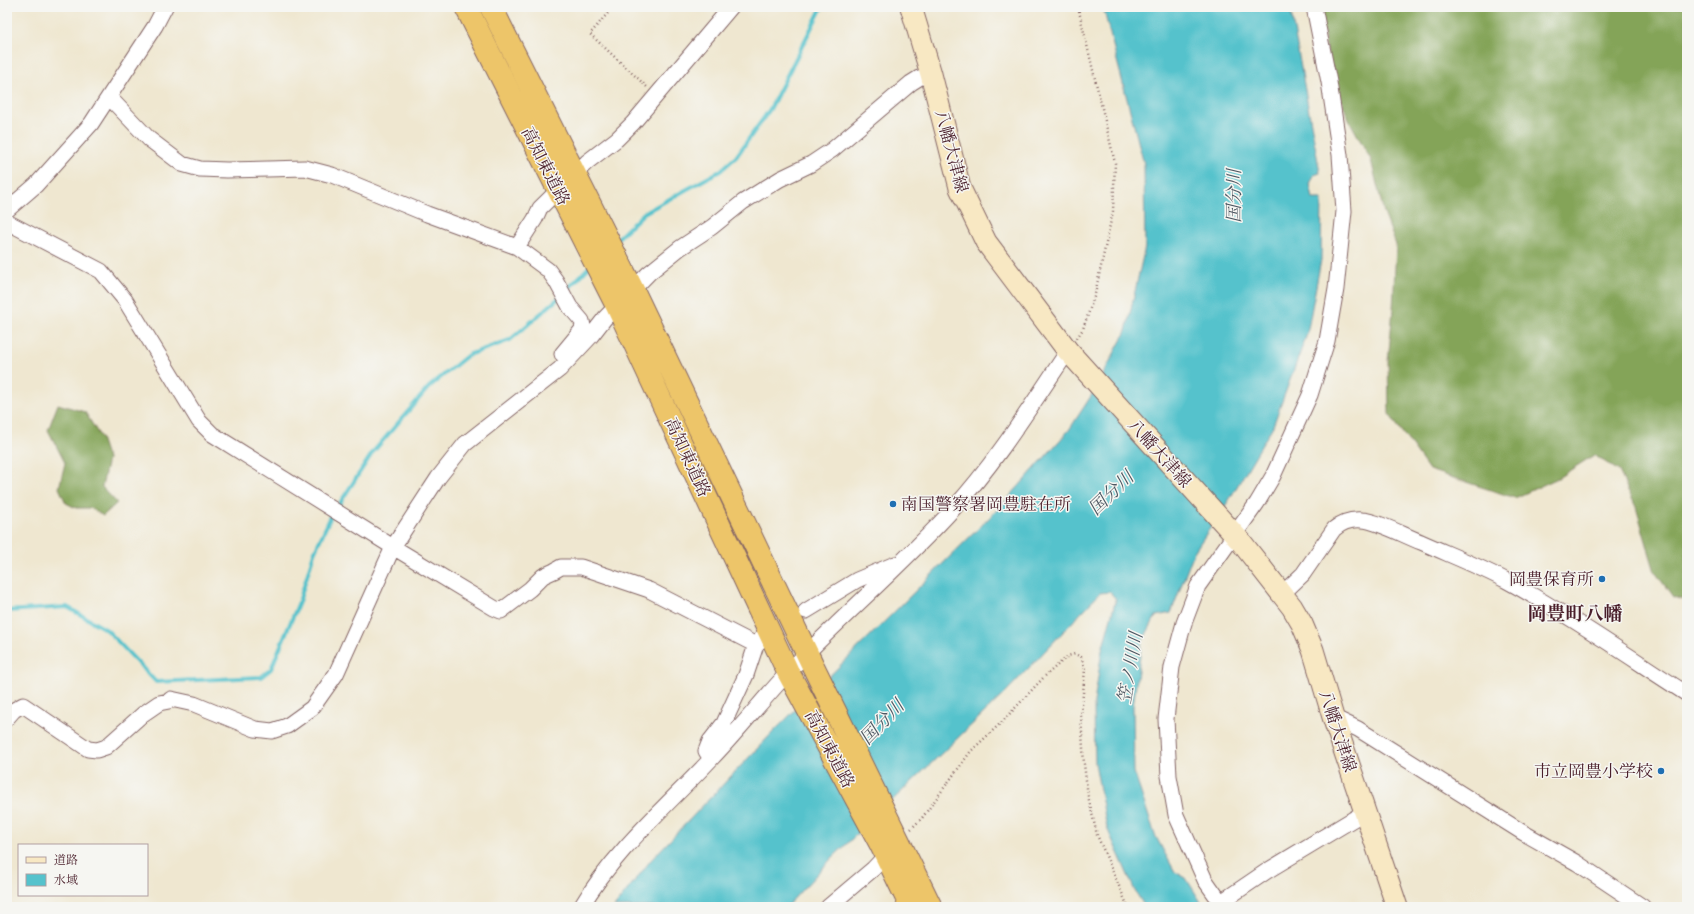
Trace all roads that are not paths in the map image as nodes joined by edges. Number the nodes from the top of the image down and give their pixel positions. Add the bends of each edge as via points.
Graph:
1 (165, 7) edge
2 (466, 7) edge
3 (491, 7) edge
4 (731, 7) edge
5 (911, 7) edge
6 (1314, 8) edge
7 (931, 74) junction
8 (109, 97) junction
9 (574, 174) junction
10 (558, 190) junction
11 (7, 210) edge
12 (7, 222) edge
13 (594, 237) junction
14 (517, 247) junction
15 (612, 274) junction
16 (633, 290) junction
17 (617, 306) junction
18 (1070, 354) junction
19 (560, 369) junction
20 (1233, 534) junction
21 (393, 547) junction
22 (904, 561) junction
23 (1282, 594) junction
24 (806, 611) dead end
25 (810, 660) junction
26 (792, 678) junction
27 (1687, 694) edge
28 (1333, 717) junction
29 (7, 718) edge
30 (711, 759) junction
31 (1365, 812) junction
32 (890, 843) junction
33 (1624, 902) edge
34 (1218, 906) edge
35 (581, 907) edge
36 (828, 907) edge
37 (912, 907) edge
38 (931, 907) edge
39 (1397, 907) edge
40 (1643, 907) edge

1 - 8 street
2 - 10 highway, 高知東道路
3 - 9 highway, 高知東道路
4 - 9 street via 633,123
5 - 7 main road, 八幡大津線
6 - 20 street via 1340,155 1344,211 1336,289 1327,341 1310,395 1273,476 1258,503
7 - 16 street via 911,83 820,158 743,202 680,248 649,273
7 - 18 main road, 八幡大津線 via 960,188 986,242
8 - 11 street via 91,124 36,185
8 - 14 street via 149,139 182,164 200,169 227,170 306,168 332,175
9 - 10 street
9 - 13 highway, 高知東道路
10 - 13 highway, 高知東道路
10 - 14 street via 540,208
12 - 21 street via 101,271 125,300 198,421 212,434
13 - 15 highway, 高知東道路
14 - 19 street via 548,270 570,307 582,321 583,327 562,355
15 - 16 highway, 高知東道路
15 - 17 highway, 高知東道路
16 - 17 street
16 - 25 highway, 高知東道路
17 - 19 street
17 - 26 highway, 高知東道路
18 - 20 main road, 八幡大津線
18 - 22 street via 955,507
19 - 21 street via 465,444 438,478
20 - 23 main road, 八幡大津線
20 - 34 street via 1198,586 1184,623 1172,667 1166,719 1169,776 1176,814
21 - 29 street via 336,674 312,708 287,726 272,731 255,729 194,704 171,699 159,703 143,714 106,747 97,750 88,749 23,705
21 - 30 street via 501,611 543,576 561,566 581,567 650,590 759,641 724,723 710,741 706,751
22 - 24 street via 857,580
22 - 25 street
23 - 27 street via 1303,574 1340,523 1362,520 1473,564 1506,581 1583,626
23 - 28 main road, 八幡大津線 via 1302,624 1313,650
25 - 26 street
25 - 32 highway, 高知東道路
26 - 30 street
26 - 32 highway, 高知東道路
28 - 31 main road, 八幡大津線
28 - 33 street via 1358,729 1522,832 1577,862
30 - 35 street via 648,822 590,892
31 - 34 street via 1267,871
31 - 39 main road, 八幡大津線
32 - 36 street
32 - 37 highway, 高知東道路
32 - 38 highway, 高知東道路
33 - 40 street

